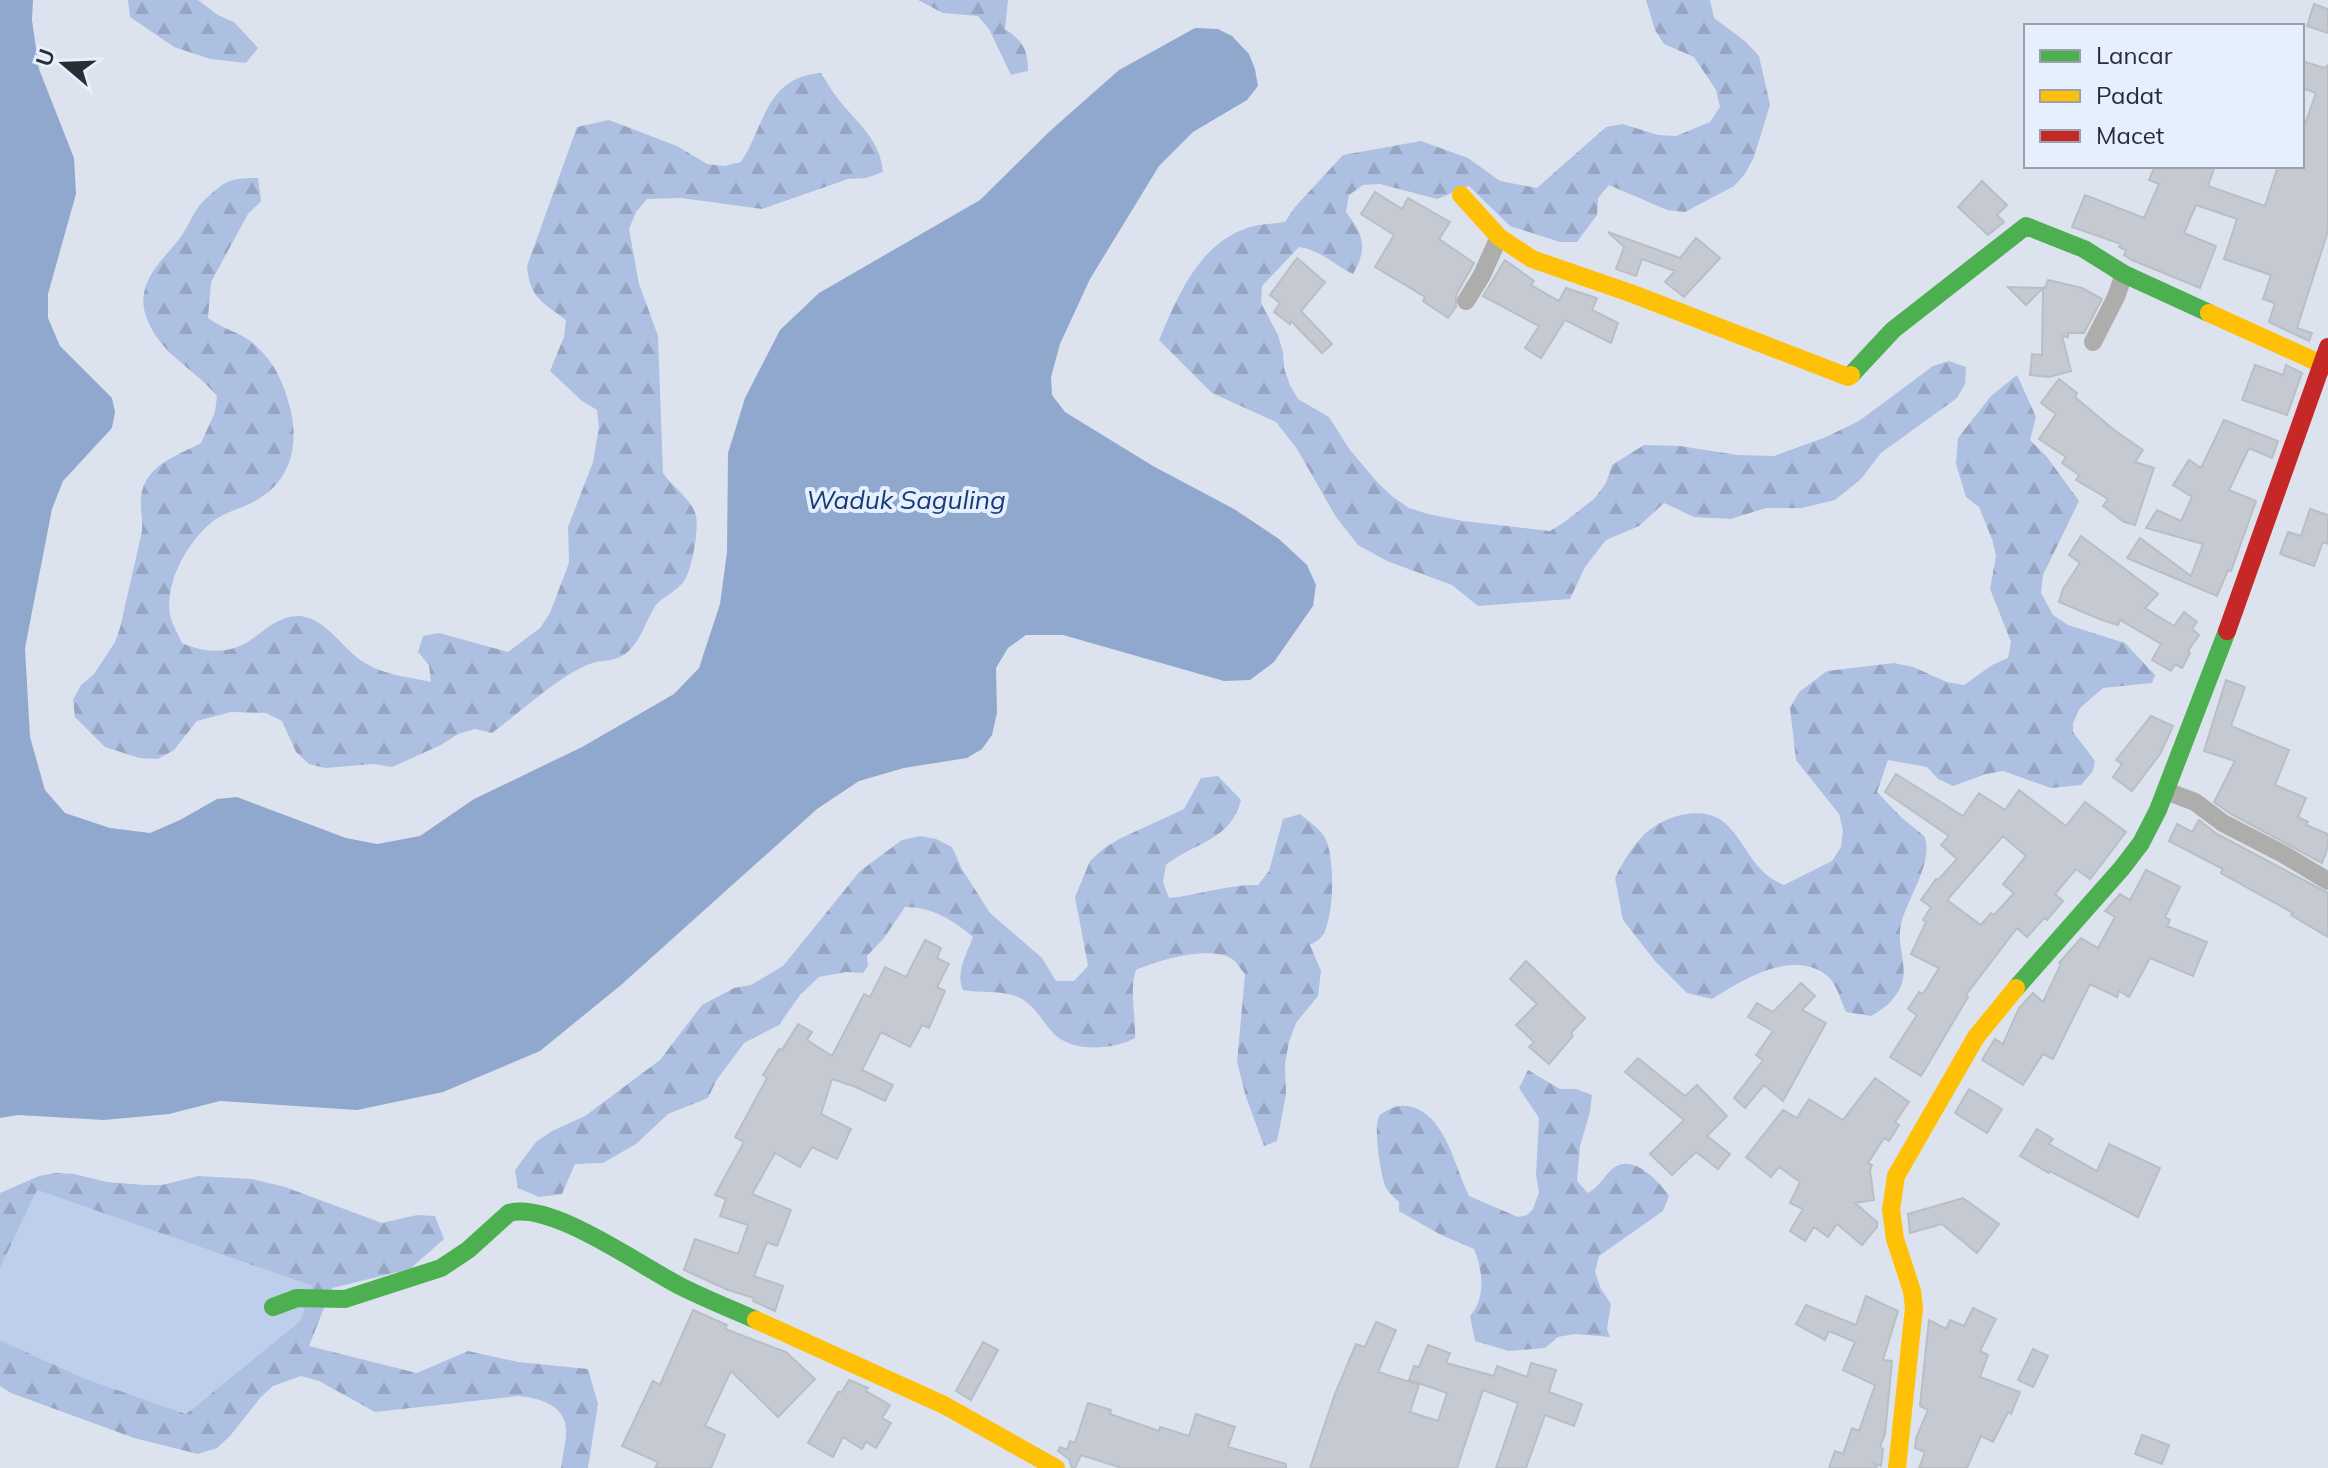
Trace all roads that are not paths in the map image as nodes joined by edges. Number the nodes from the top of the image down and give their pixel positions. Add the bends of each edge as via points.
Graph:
1 (1461, 195) dead end
2 (1499, 237) junction
3 (2124, 274) junction
4 (1466, 301) dead end
5 (2093, 342) dead end
6 (2326, 359) edge
7 (2166, 791) junction
8 (2328, 881) edge
9 (273, 1307) dead end
10 (1056, 1468) edge
11 (1897, 1468) edge

1 - 2 street
2 - 3 street via 1532,259 1848,377 1893,330 2026,226 2084,249
2 - 4 street
3 - 5 street
3 - 6 street
6 - 7 street
7 - 8 street via 2195,802
7 - 11 street via 2141,843 1988,1019 1896,1176 1891,1210 1914,1308
9 - 10 street via 297,1298 345,1299 441,1268 509,1213 538,1213 571,1225 682,1287 944,1405

